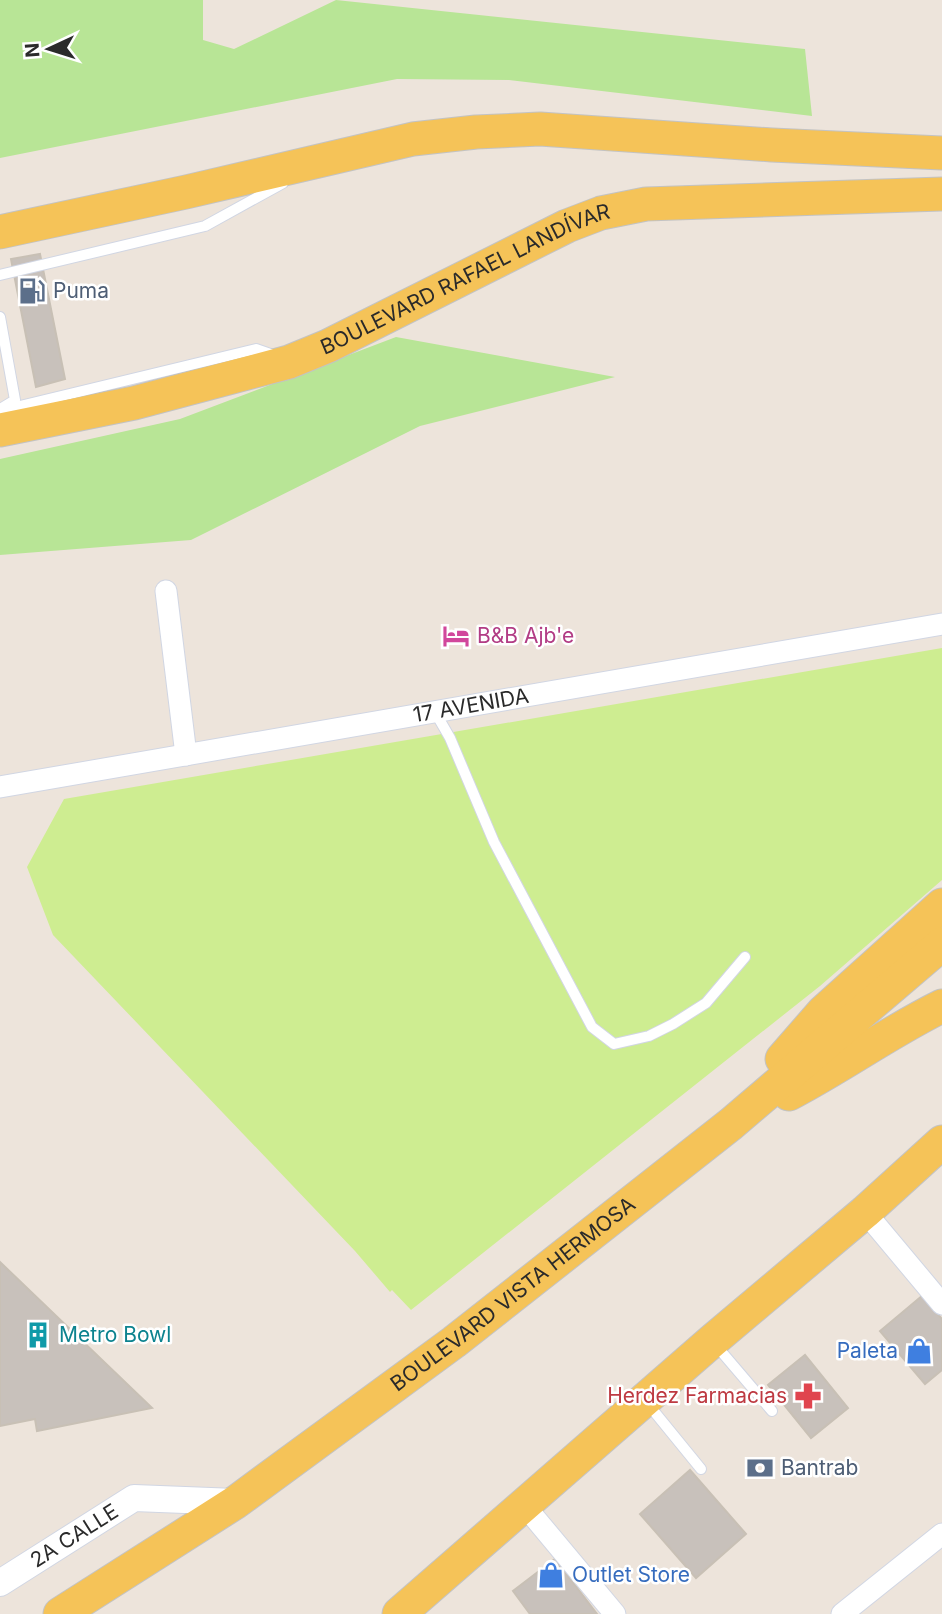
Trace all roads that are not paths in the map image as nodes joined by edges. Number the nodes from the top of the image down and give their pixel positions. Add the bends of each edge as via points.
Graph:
1 (938, 151) edge
2 (328, 158) junction
3 (942, 194) edge
4 (0, 232) edge
5 (0, 275) edge
6 (0, 317) edge
7 (289, 362) junction
8 (0, 410) edge
9 (0, 430) edge
10 (166, 591) dead end
11 (942, 624) edge
12 (435, 712) junction
13 (187, 755) junction
14 (0, 787) edge
15 (942, 905) edge
16 (942, 944) edge
17 (745, 957) dead end
18 (942, 1006) edge
19 (731, 1124) junction
20 (942, 1142) edge
21 (865, 1212) junction
22 (942, 1304) edge
23 (712, 1341) junction
24 (645, 1400) junction
25 (772, 1411) dead end
26 (701, 1469) dead end
27 (236, 1502) junction
28 (524, 1506) junction
29 (942, 1534) edge
30 (0, 1583) edge
31 (60, 1614) edge
32 (399, 1614) edge
33 (615, 1614) edge
34 (842, 1614) edge

1 - 2 main road via 540,129 413,139
2 - 4 main road
2 - 5 lane via 205,226
3 - 7 main road, BOULEVARD RAFAEL LANDÍVAR via 646,204 601,214 566,226
6 - 8 lane via 15,400
7 - 8 lane via 256,349
7 - 9 main road, BOULEVARD RAFAEL LANDÍVAR via 134,403
10 - 13 street
11 - 12 street, 17 AVENIDA
12 - 13 street, 17 AVENIDA
12 - 17 lane via 494,842 592,1027 614,1044 649,1036 706,1003
13 - 14 street, 17 AVENIDA
15 - 19 main road via 823,1012
16 - 19 main road, BOULEVARD VISTA HERMOSA
18 - 19 main road
19 - 27 main road, BOULEVARD VISTA HERMOSA via 454,1342
20 - 21 main road
21 - 22 street
21 - 23 main road
23 - 24 main road
23 - 25 lane
24 - 26 lane
24 - 28 main road
27 - 30 street, 2A CALLE via 134,1498
27 - 31 main road, BOULEVARD VISTA HERMOSA
28 - 32 main road
28 - 33 street
29 - 34 street

